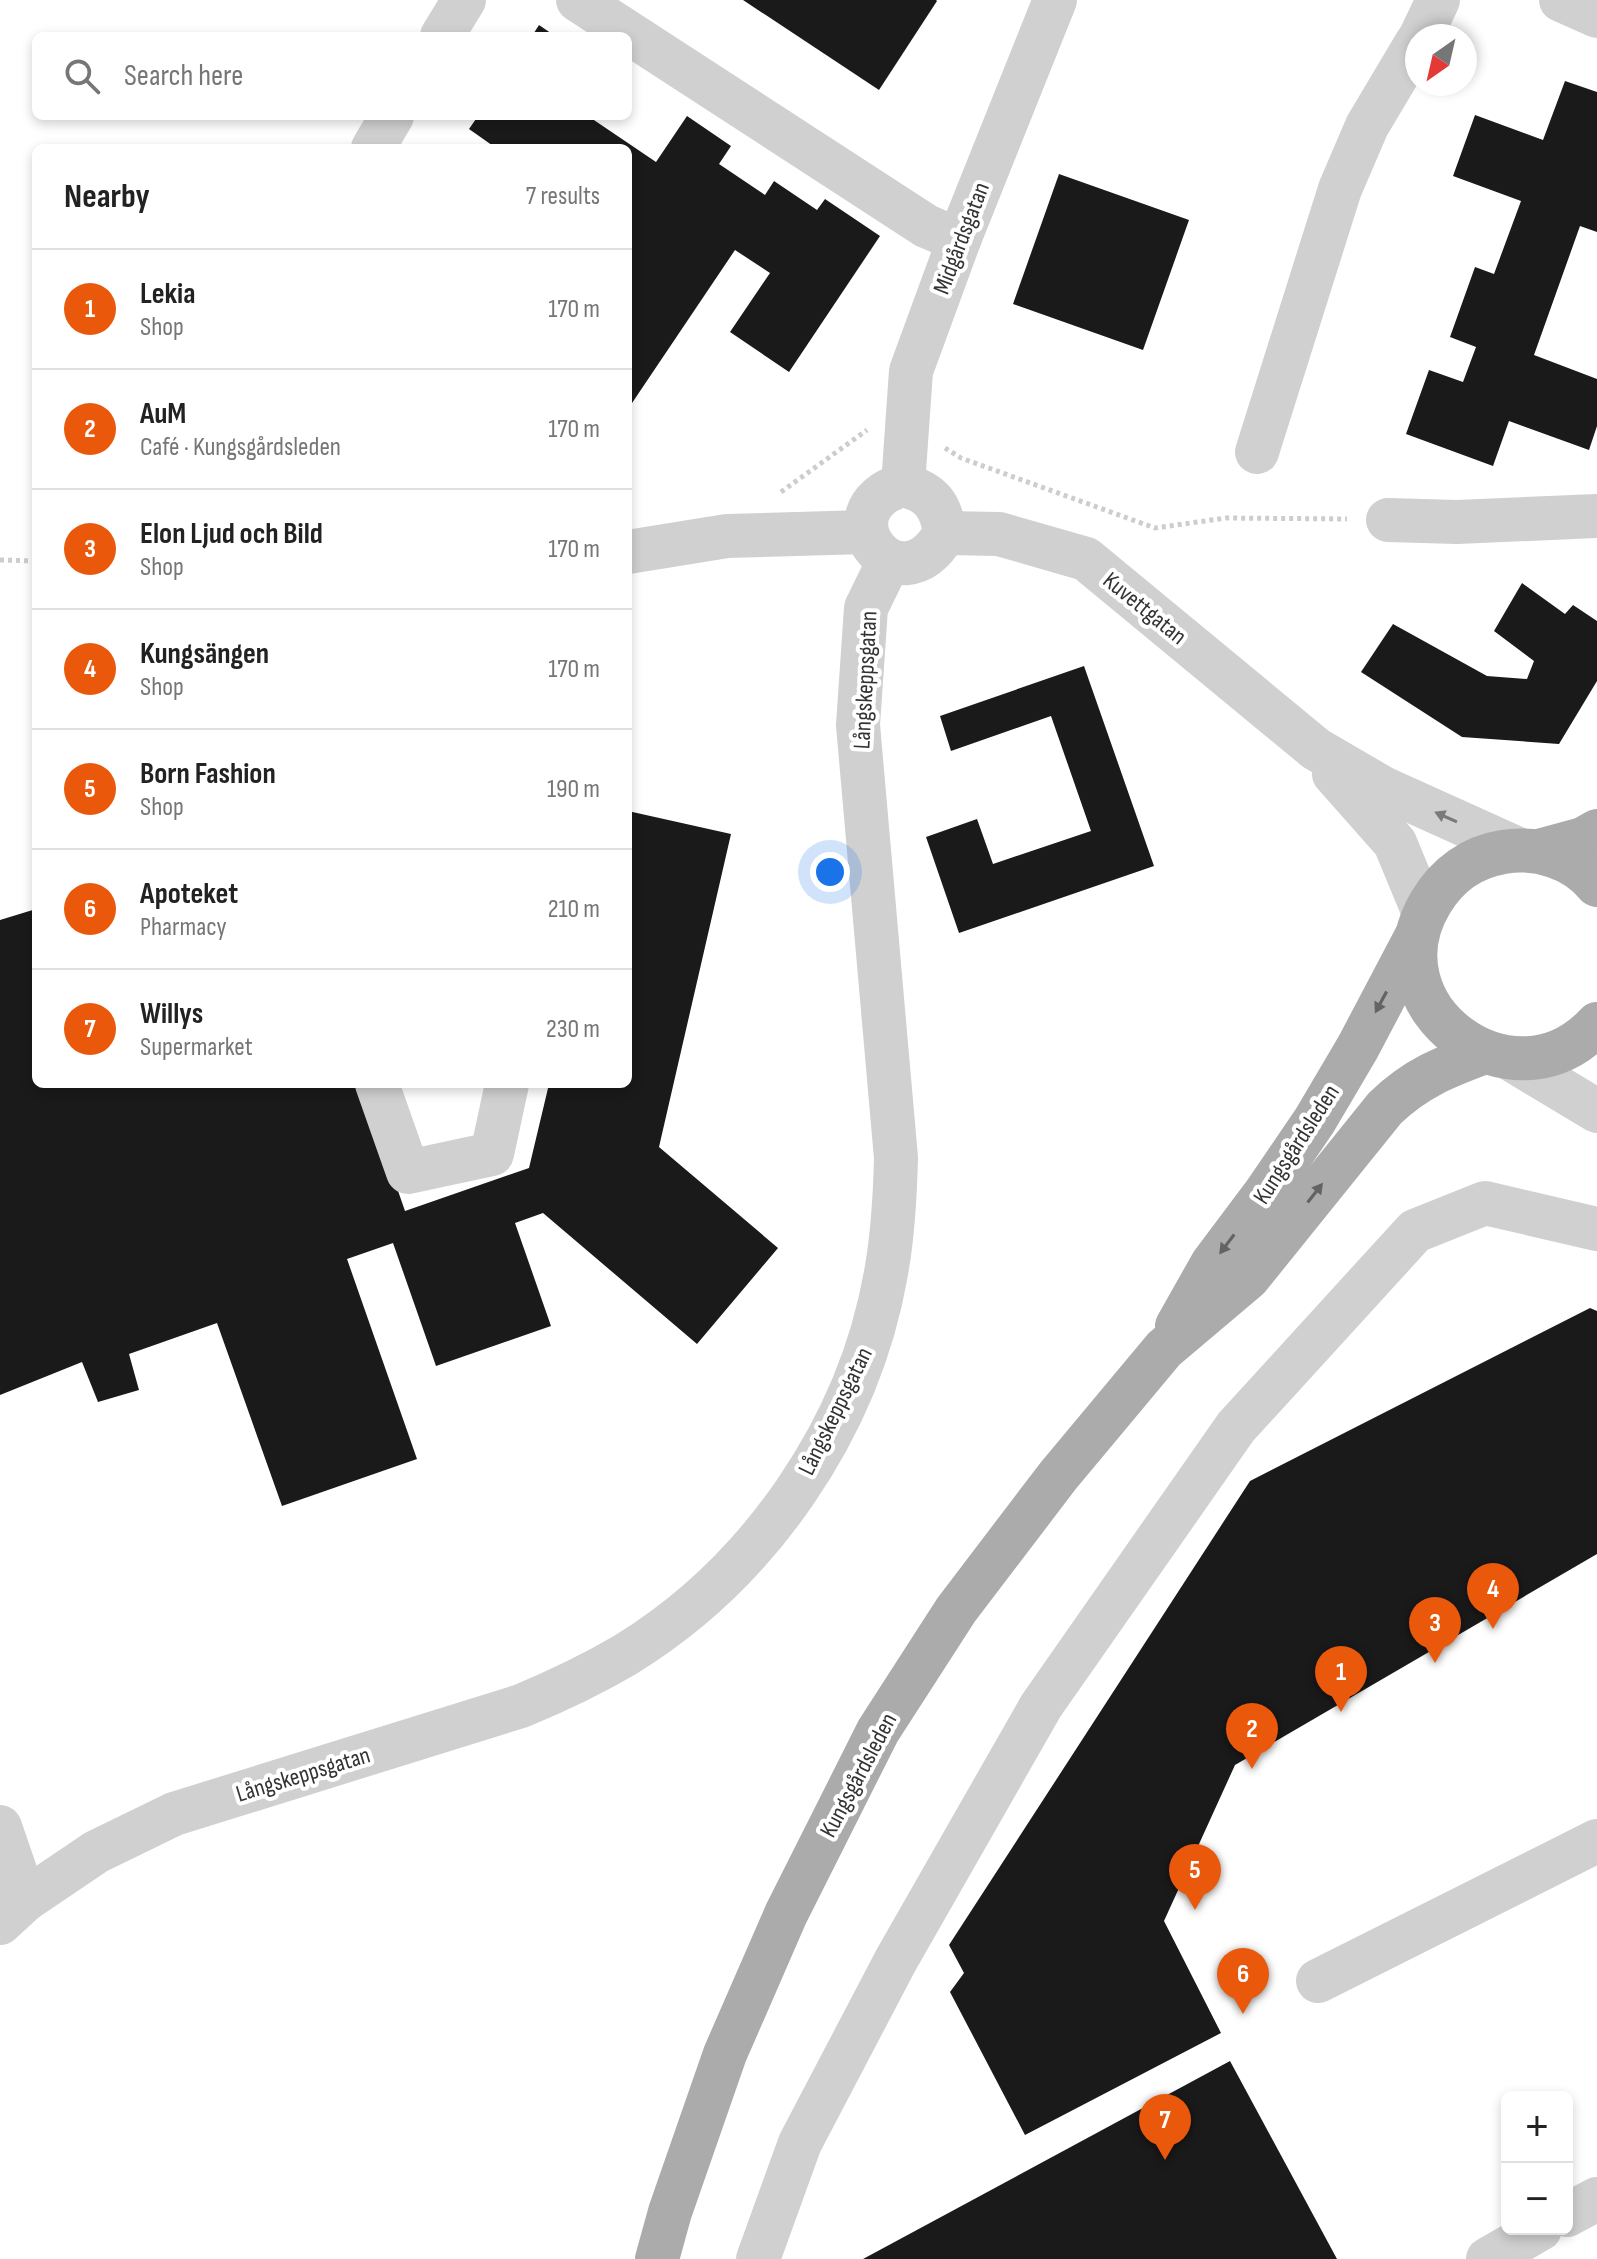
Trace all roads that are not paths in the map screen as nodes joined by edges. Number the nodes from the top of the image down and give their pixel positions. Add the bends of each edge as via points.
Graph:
1 (464, 0) edge
2 (578, 0) edge
3 (1055, 0) edge
4 (1438, 0) edge
5 (1561, 0) edge
6 (1597, 16) edge
7 (1427, 24) edge
8 (444, 32) edge
9 (627, 32) edge
10 (632, 35) edge
11 (1405, 62) edge
12 (390, 120) edge
13 (375, 144) edge
14 (959, 240) junction
15 (1257, 452) dead end
16 (903, 485) junction
17 (1597, 516) edge
18 (1388, 520) road end
19 (945, 533) junction
20 (877, 546) junction
21 (632, 551) edge
22 (1316, 749) junction
23 (1597, 831) edge
24 (1528, 850) junction
25 (1597, 885) edge
26 (1421, 923) junction
27 (1597, 1024) edge
28 (1497, 1055) junction
29 (378, 1088) edge
30 (506, 1088) edge
31 (1597, 1111) edge
32 (1597, 1229) edge
33 (1164, 1349) junction
34 (0, 1827) edge
35 (1597, 1841) edge
36 (12, 1911) edge
37 (1318, 1981) dead end
38 (1597, 2199) edge
39 (1573, 2212) edge
40 (1530, 2235) edge
41 (657, 2259) edge
42 (758, 2259) edge
43 (1488, 2259) edge

1 - 8 street
2 - 9 street
3 - 14 street, Midgårdsgatan
4 - 7 street
5 - 6 street
10 - 14 street via 926,226
11 - 15 street via 1367,126 1340,189
12 - 13 street
14 - 16 street, Midgårdsgatan via 911,371
16 - 19 street via 935,500
16 - 20 street via 872,503 867,515
17 - 18 street
19 - 20 street via 923,560 900,564
19 - 22 street, Kuvettgatan via 999,534 1086,559
20 - 21 street via 727,536
20 - 36 street, Långskeppsgatan via 866,608 858,725 896,1158 894,1216 872,1332 839,1414 796,1492 719,1581 663,1628 575,1683 521,1706 174,1814 96,1852
24 -> 22 street, Kuvettgatan via 1383,788
22 - 26 street, Kuvettgatan via 1395,843
23 - 24 main road, Kungsgårdsleden
24 - 25 main road via 1567,861
24 - 26 main road, Kungsgårdsleden via 1488,854 1461,867 1439,887
26 - 28 main road via 1415,957 1428,1005 1462,1041
26 -> 33 main road, Kungsgårdsleden via 1315,1120 1212,1264
27 - 28 main road, Kungsgårdsleden via 1565,1049 1537,1058
28 - 31 street
33 -> 28 main road, Kungsgårdsleden via 1248,1278 1406,1087 1436,1070
29 - 30 street via 408,1172 492,1154
32 - 42 street via 1485,1203 1415,1231 1236,1427 1041,1706 896,1960 800,2143
33 - 41 main road, Kungsgårdsleden via 956,1610 878,1731 786,1914 725,2054
34 - 36 street
35 - 37 street
38 - 39 street
40 - 43 street

